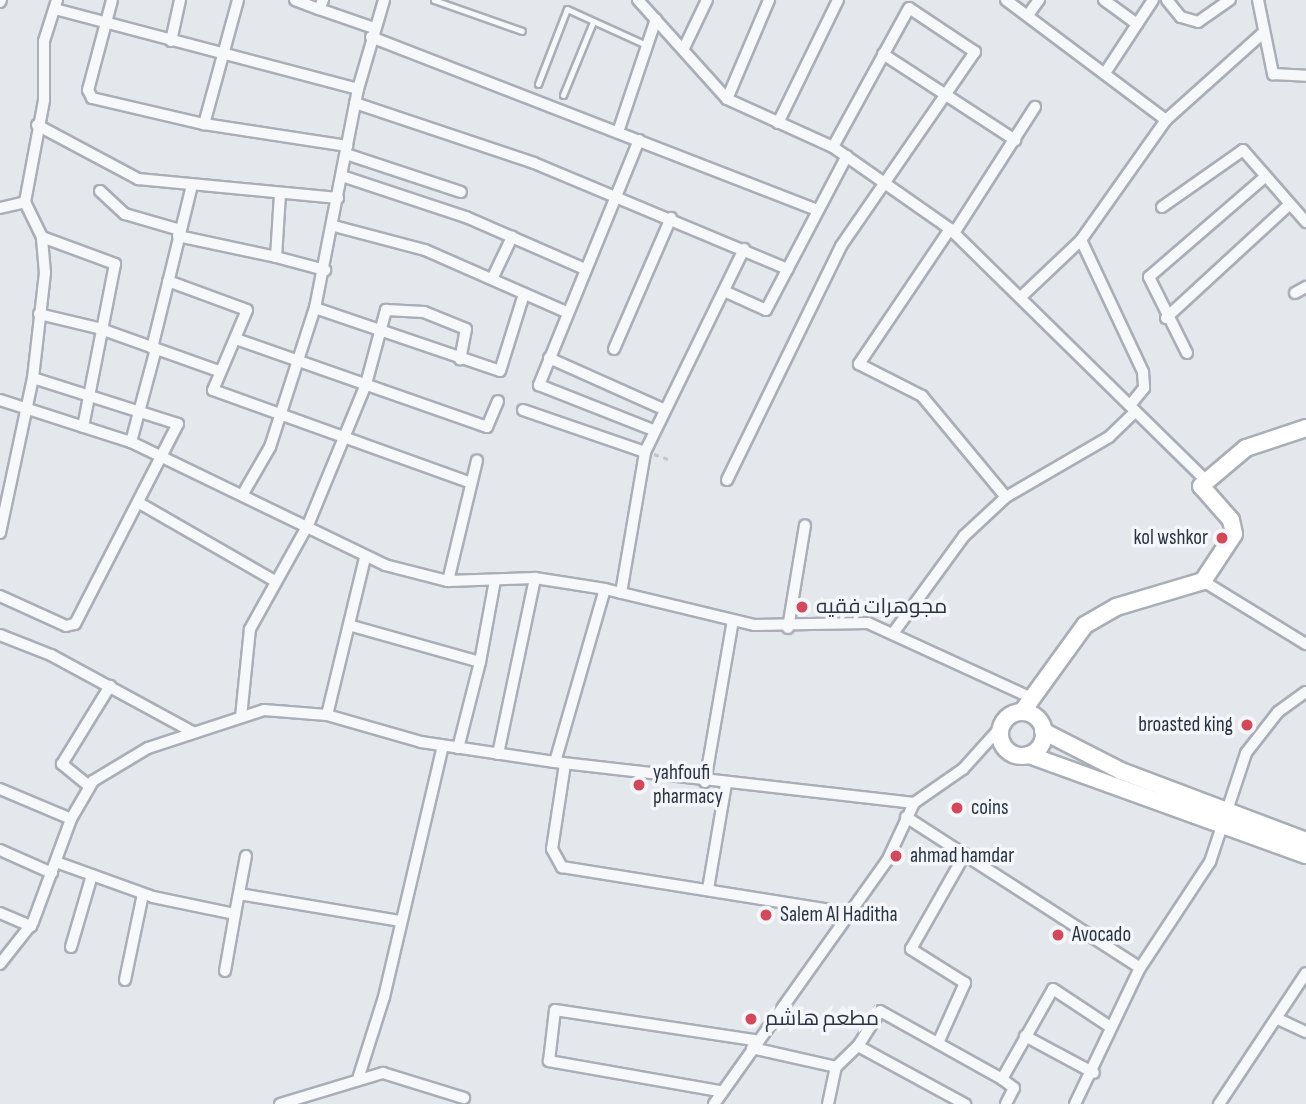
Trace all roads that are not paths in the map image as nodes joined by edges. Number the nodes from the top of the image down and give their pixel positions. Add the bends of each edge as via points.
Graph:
1 (112, 0) edge
2 (180, 0) edge
3 (238, 0) edge
4 (295, 0) edge
5 (384, 0) edge
6 (434, 0) edge
7 (638, 0) edge
8 (707, 0) edge
9 (769, 0) edge
10 (838, 0) edge
11 (1006, 0) edge
12 (1039, 0) edge
13 (1104, 0) edge
14 (1153, 0) edge
15 (1167, 0) edge
16 (1230, 0) edge
17 (1258, 0) edge
18 (321, 4) edge
19 (56, 5) edge
20 (1028, 15) junction
21 (656, 19) junction
22 (593, 22) junction
23 (106, 23) junction
24 (1137, 24) junction
25 (522, 31) dead end
26 (373, 33) junction
27 (1262, 34) junction
28 (171, 41) junction
29 (646, 45) junction
30 (684, 48) junction
31 (883, 54) junction
32 (225, 56) junction
33 (1105, 73) junction
34 (1306, 76) edge
35 (538, 84) dead end
36 (358, 89) junction
37 (562, 95) dead end
38 (946, 95) junction
39 (727, 99) junction
40 (355, 103) junction
41 (1035, 107) dead end
42 (1166, 120) junction
43 (778, 123) junction
44 (204, 124) junction
45 (37, 125) junction
46 (618, 132) junction
47 (639, 140) junction
48 (1015, 140) junction
49 (833, 147) junction
50 (346, 150) junction
51 (847, 156) junction
52 (342, 176) junction
53 (1265, 177) junction
54 (882, 183) junction
55 (192, 185) junction
56 (100, 191) dead end
57 (461, 192) dead end
58 (279, 194) junction
59 (617, 197) junction
60 (338, 198) junction
61 (25, 202) junction
62 (1290, 204) junction
63 (1162, 207) dead end
64 (0, 208) edge
65 (816, 210) junction
66 (671, 218) junction
67 (1306, 222) edge
68 (334, 226) junction
69 (952, 231) junction
70 (179, 233) junction
71 (42, 237) junction
72 (512, 237) junction
73 (1081, 240) junction
74 (744, 249) junction
75 (276, 257) junction
76 (585, 269) junction
77 (788, 269) junction
78 (325, 270) junction
79 (492, 279) junction
80 (169, 281) junction
81 (1306, 287) edge
82 (724, 291) junction
83 (1295, 293) dead end
84 (524, 294) junction
85 (1022, 296) junction
86 (315, 308) junction
87 (564, 312) junction
88 (39, 314) junction
89 (1166, 318) junction
90 (98, 328) junction
91 (380, 330) junction
92 (236, 339) junction
93 (154, 348) junction
94 (614, 349) dead end
95 (1187, 353) dead end
96 (549, 358) junction
97 (460, 359) junction
98 (298, 360) junction
99 (219, 372) junction
100 (33, 378) junction
101 (366, 384) junction
102 (88, 397) junction
103 (0, 400) edge
104 (498, 401) dead end
105 (1132, 408) junction
106 (663, 409) junction
107 (25, 410) junction
108 (523, 410) dead end
109 (140, 411) junction
110 (282, 415) junction
111 (83, 427) junction
112 (1306, 428) edge
113 (653, 430) junction
114 (345, 438) junction
115 (131, 442) junction
116 (645, 452) junction
117 (165, 460) junction
118 (477, 460) dead end
119 (727, 480) dead end
120 (1205, 481) junction
121 (469, 482) junction
122 (244, 492) junction
123 (1006, 497) junction
124 (141, 504) junction
125 (308, 525) junction
126 (805, 525) dead end
127 (0, 533) edge
128 (365, 558) junction
129 (535, 578) junction
130 (275, 580) junction
131 (495, 580) junction
132 (449, 581) junction
133 (1203, 581) junction
134 (605, 589) junction
135 (621, 593) junction
136 (0, 596) edge
137 (733, 620) junction
138 (352, 626) junction
139 (788, 628) junction
140 (894, 632) junction
141 (0, 635) edge
142 (1306, 644) edge
143 (480, 662) junction
144 (110, 686) junction
145 (1306, 692) edge
146 (1034, 699) junction
147 (1022, 712) junction
148 (327, 715) junction
149 (241, 717) junction
150 (1001, 727) junction
151 (1043, 731) junction
152 (192, 732) junction
153 (443, 746) junction
154 (458, 748) junction
155 (498, 754) junction
156 (1028, 755) junction
157 (560, 763) junction
158 (705, 782) junction
159 (726, 784) junction
160 (89, 786) junction
161 (0, 789) edge
162 (914, 803) junction
163 (906, 817) junction
164 (1221, 818) junction
165 (71, 819) junction
166 (1306, 841) edge
167 (0, 850) edge
168 (965, 854) junction
169 (1306, 855) edge
170 (246, 856) dead end
171 (54, 868) junction
172 (92, 875) junction
173 (708, 889) junction
174 (143, 894) junction
175 (239, 894) junction
176 (0, 913) edge
177 (850, 913) junction
178 (235, 915) junction
179 (401, 921) junction
180 (31, 926) junction
181 (71, 947) dead end
182 (0, 964) edge
183 (1140, 968) junction
184 (225, 971) dead end
185 (1306, 973) edge
186 (125, 979) dead end
187 (1278, 1019) junction
188 (1109, 1026) junction
189 (1306, 1032) edge
190 (1025, 1036) junction
191 (938, 1043) junction
192 (756, 1045) junction
193 (858, 1046) junction
194 (836, 1067) junction
195 (1094, 1073) junction
196 (358, 1079) junction
197 (1002, 1079) junction
198 (719, 1091) junction
199 (464, 1098) dead end
200 (279, 1104) edge
201 (714, 1104) edge
202 (828, 1104) edge
203 (965, 1104) edge
204 (1006, 1104) edge
205 (1075, 1104) edge
206 (1219, 1104) edge

1 - 23 street
2 - 28 street
3 - 32 street
4 - 18 street
5 - 26 street
6 - 25 lane
7 - 21 street
8 - 30 street
9 - 39 street
10 - 43 street
11 - 20 street
12 - 20 street
13 - 24 street
14 - 24 street
15 - 16 street via 1181,17 1198,22
17 - 27 street
18 - 26 street
19 - 23 street
19 - 45 street via 42,53
20 - 33 street
21 - 29 street
21 - 30 street
22 - 29 lane
22 - 35 lane via 567,9
22 - 37 lane
23 - 28 street
23 - 44 street via 88,90 92,99
24 - 33 street
26 - 36 street
26 - 46 street
27 - 34 street via 1275,77
27 - 42 street
28 - 32 street
29 - 46 street
30 - 39 street
31 - 38 street
31 - 38 street via 906,10 925,17 975,52
31 - 49 street
32 - 36 street
32 - 44 street
33 - 42 street
36 - 40 street
38 - 48 street
38 - 54 street
39 - 43 street
40 - 50 street
40 - 59 street
41 - 48 street
42 - 73 street
43 - 49 street
44 - 50 street
45 - 55 street via 133,178
45 - 61 street
46 - 47 street
47 - 59 street
47 - 65 street
48 - 69 street
49 - 51 street
50 - 52 street
50 - 57 street
51 - 54 street
51 - 65 street
52 - 60 street
52 - 72 street
53 - 62 street
53 - 63 street via 1241,150
53 - 89 street via 1149,277
54 - 69 street
54 - 119 street via 841,246
55 - 58 street
55 - 70 street
56 - 70 street via 125,214
58 - 60 street
58 - 75 street
59 - 66 street
59 - 76 street
60 - 68 street
61 - 64 street
61 - 71 street
62 - 67 street
62 - 89 street
65 - 77 street
66 - 74 street
66 - 94 street
68 - 78 street
68 - 79 street via 401,241
69 - 85 street
69 - 123 street via 859,364 922,396
70 - 75 street
70 - 80 street
71 - 88 street
71 - 90 street via 115,264
72 - 76 street
72 - 79 street
73 - 85 street
73 - 105 street via 1143,372 1144,388
74 - 77 street
74 - 82 street
75 - 78 street
76 - 87 street
77 - 82 street via 762,312
78 - 86 street
79 - 84 street
80 - 92 street via 247,310
80 - 93 street
81 - 83 street
82 - 106 street
84 - 87 street
84 - 97 street via 500,371
85 - 105 street
86 - 91 street
86 - 98 street
87 - 96 street
88 - 90 street
88 - 100 street
89 - 95 street
90 - 93 street
90 - 102 street
91 - 97 street
91 - 97 street via 386,310 434,315 470,333
91 - 101 street
92 - 98 street
92 - 99 street
93 - 99 street
93 - 109 street
96 - 106 street
96 - 113 street via 538,385
98 - 101 street
98 - 110 street
99 - 110 street via 213,390
100 - 102 street
100 - 107 street
101 - 104 street via 487,427
101 - 114 street
102 - 109 street
102 - 111 street
103 - 107 street
105 - 120 street
105 - 123 street via 1109,437
106 - 113 street
107 - 111 street
107 - 127 street
108 - 116 street
109 - 115 street
109 - 117 street via 178,424
110 - 114 street
110 - 122 street
111 - 115 street
112 - 120 street via 1246,448
113 - 116 street
114 - 121 street
114 - 125 street
115 - 117 street
116 - 135 street
117 - 122 street
117 - 124 street
118 - 121 street
120 - 133 street via 1202,491 1231,520 1234,534
121 - 132 street
122 - 125 street
123 - 140 street via 964,536
124 - 130 street
124 - 136 street via 91,582 73,626
125 - 128 street
125 - 130 street
126 - 139 street
128 - 132 street
128 - 138 street
129 - 131 street
129 - 134 street
129 - 155 street
130 - 149 street via 244,649
131 - 132 street
131 - 143 street
133 - 142 street
133 - 146 street via 1130,602 1085,625
134 - 135 street
134 - 157 street
135 - 137 street
137 - 139 street
137 - 158 street
138 - 143 street
138 - 148 street
139 - 140 street via 839,619
140 - 146 street
141 - 144 street
143 - 154 street
144 - 152 street
144 - 160 street via 62,764
145 - 164 street via 1259,732
146 - 147 street
147 - 150 street
147 - 151 street via 1035,716
148 - 149 street via 264,710
148 - 153 street
149 - 152 street
150 - 156 street via 1009,751
150 - 162 street via 963,769
151 - 156 street via 1040,747
151 - 164 street
152 - 160 street via 119,763
153 - 154 street
153 - 179 street
154 - 155 street
155 - 157 street
156 - 164 street
157 - 158 street
157 - 173 street via 552,849 562,867
158 - 159 street
159 - 162 street
159 - 173 street
160 - 165 street
161 - 165 street
162 - 163 street
163 - 168 street
163 - 177 street via 887,861
164 - 166 street
164 - 169 street
164 - 183 street via 1210,862
165 - 171 street
167 - 171 street
168 - 183 street
168 - 191 street via 911,948 965,983
170 - 175 street
171 - 172 street
171 - 180 street
172 - 174 street
172 - 181 street
173 - 177 street
174 - 178 street
174 - 186 street
175 - 178 street
175 - 179 street
176 - 180 street
177 - 192 street
178 - 184 street
179 - 196 street
180 - 182 street
183 - 188 street
185 - 187 street
187 - 189 street
187 - 206 street
188 - 190 street via 1053,989
188 - 195 street
190 - 195 street
190 - 197 street
191 - 193 street via 880,1012
191 - 197 street
192 - 194 street
192 - 198 street
192 - 198 street via 555,1010 549,1061
193 - 194 street
193 - 203 street
194 - 202 street
195 - 205 street
196 - 199 street via 383,1073
196 - 200 street
197 - 204 street via 1014,1088
198 - 201 street

